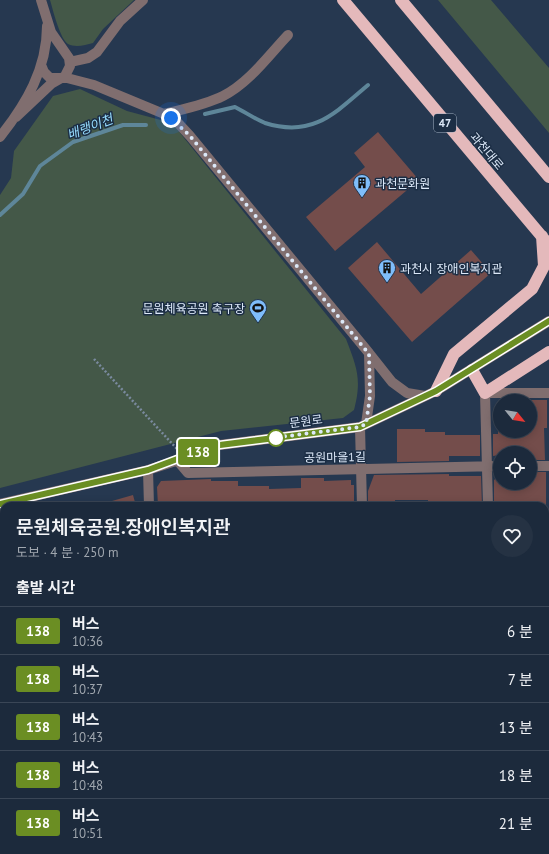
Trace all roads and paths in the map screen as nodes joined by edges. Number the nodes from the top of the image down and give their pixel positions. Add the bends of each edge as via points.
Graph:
1 (41, 0) edge
2 (143, 0) edge
3 (343, 0) edge
4 (401, 0) edge
5 (48, 22) junction
6 (288, 35) dead end
7 (64, 52) junction
8 (43, 62) junction
9 (70, 64) junction
10 (59, 79) junction
11 (94, 85) junction
12 (164, 114) junction
13 (16, 117) junction
14 (0, 137) edge
15 (549, 177) edge
16 (545, 241) edge
17 (549, 321) edge
18 (549, 352) edge
19 (369, 354) junction
20 (94, 359) dead end
21 (472, 370) junction
22 (485, 393) junction
23 (549, 393) edge
24 (430, 394) junction
25 (363, 425) junction
26 (181, 459) junction
27 (488, 466) junction
28 (493, 466) edge
29 (537, 466) edge
30 (549, 466) edge
31 (362, 469) junction
32 (148, 470) junction
33 (9, 502) edge
34 (149, 502) edge
35 (362, 502) edge
36 (488, 502) edge

1 - 5 street
2 - 9 street via 120,21 97,52
3 - 16 highway, 과천대로 / 47
4 - 15 highway
5 - 7 street via 51,32
5 - 8 street
6 - 12 street via 245,81 224,96
7 - 8 street via 51,51
7 - 9 street
8 - 10 street via 47,76
8 - 13 street via 33,88
9 - 10 street via 67,73
9 - 11 street
10 - 11 street via 67,78
10 - 13 street
11 - 12 street
12 - 19 street via 178,123 190,136
13 - 14 street
16 - 24 highway via 544,266 532,289 454,354
17 - 21 street, 문원로
18 - 22 highway
19 - 24 street via 392,382 406,392
19 - 25 street via 370,396
20 - 26 path
21 - 22 highway
21 - 24 street, 문원로
22 - 23 street
22 - 27 street
24 - 25 street, 문원로
25 - 26 street, 문원로 via 212,446
25 - 31 street
26 - 31 street, 공원마을1길 via 188,473
26 - 32 street, 문원로
27 - 28 street, 공원마을1길
27 - 31 street, 공원마을1길
27 - 36 street
29 - 30 street
31 - 35 street
32 - 33 street, 문원로
32 - 34 street

